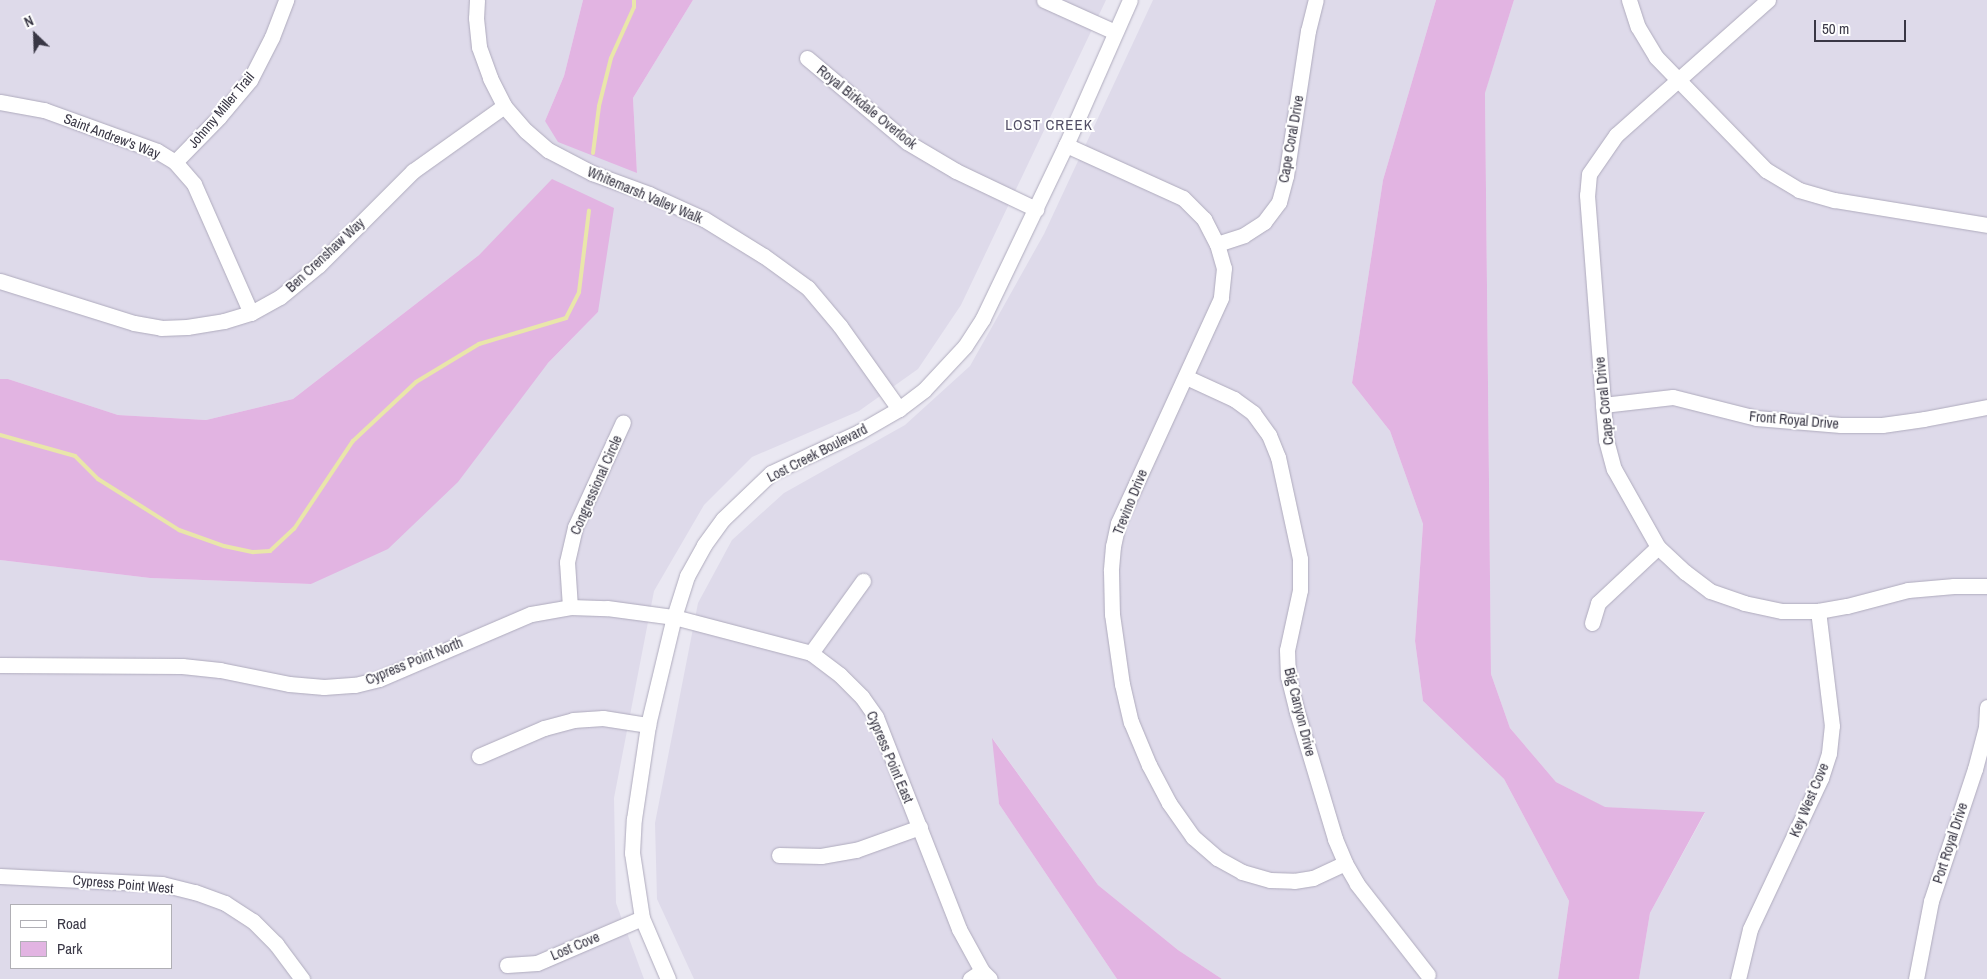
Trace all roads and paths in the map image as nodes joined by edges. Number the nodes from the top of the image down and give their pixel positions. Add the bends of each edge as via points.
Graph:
1 (286, 0) edge
2 (477, 0) edge
3 (1044, 0) edge
4 (1130, 0) edge
5 (1316, 0) edge
6 (1629, 0) edge
7 (1768, 0) edge
8 (1115, 32) junction
9 (807, 58) dead end
10 (1678, 78) junction
11 (0, 102) edge
12 (504, 106) junction
13 (1066, 145) junction
14 (175, 162) junction
15 (1036, 209) junction
16 (1987, 224) edge
17 (1216, 244) junction
18 (0, 282) edge
19 (251, 313) junction
20 (1186, 377) junction
21 (1603, 405) junction
22 (1987, 407) edge
23 (900, 409) junction
24 (624, 422) dead end
25 (1658, 546) junction
26 (863, 581) dead end
27 (1987, 586) edge
28 (570, 607) junction
29 (1818, 610) junction
30 (674, 617) junction
31 (1592, 623) dead end
32 (811, 653) junction
33 (0, 665) edge
34 (1987, 707) edge
35 (648, 725) junction
36 (479, 756) dead end
37 (920, 827) junction
38 (780, 855) dead end
39 (1345, 863) junction
40 (0, 876) edge
41 (642, 918) junction
42 (507, 966) dead end
43 (1428, 974) dead end
44 (981, 976) edge
45 (302, 979) edge
46 (668, 979) edge
47 (1738, 979) edge
48 (1916, 979) edge

1 - 14 street, Johnny Miller Trail via 250,80
2 - 12 street, Whitemarsh Valley Walk via 480,47
3 - 8 street
4 - 8 street, Lost Creek Boulevard
5 - 17 street, Cape Coral Drive via 1279,202 1264,222 1244,235
6 - 10 street via 1638,27 1656,57
7 - 10 street, Cape Coral Drive
8 - 13 street, Lost Creek Boulevard
9 - 15 street, Royal Birkdale Overlook via 907,142 956,171
10 - 16 street via 1766,170 1799,190 1834,200
10 - 21 street, Cape Coral Drive via 1616,134 1589,174 1587,195
11 - 14 street, Saint Andrew's Way via 44,110 157,150
12 - 19 street, Ben Crenshaw Way via 413,170 319,265 280,297
12 - 23 street, Whitemarsh Valley Walk via 548,150 592,174 650,194 704,219 808,288
13 - 15 street, Lost Creek Boulevard
13 - 17 street, Trevino Drive via 1183,198 1204,219
14 - 19 street, Saint Andrew's Way via 194,184
15 - 23 street, Lost Creek Boulevard via 983,318 965,346 924,390
17 - 20 street, Trevino Drive via 1224,268 1221,298
18 - 19 street, Ben Crenshaw Way via 134,323 161,328 187,327
20 - 39 street, Big Canyon Drive via 1234,399 1253,413 1269,435 1278,457 1300,559 1300,590 1287,650 1288,676 1335,839
20 - 39 street, Trevino Drive via 1118,523 1113,546 1112,614 1131,722 1169,803 1193,837 1217,858 1242,872 1270,880 1294,881 1312,878
21 - 22 street, Front Royal Drive via 1673,397 1756,418 1841,426 1924,419
21 - 25 street, Cape Coral Drive via 1606,440 1614,469
23 - 30 street, Lost Creek Boulevard via 771,473 742,498 704,545 687,576
24 - 28 street, Congressional Circle via 574,527 567,562
25 - 29 street, Cape Coral Drive via 1710,590 1744,603 1782,611
25 - 31 street via 1598,603
26 - 32 street
27 - 29 street, Cape Coral Drive via 1908,590
28 - 30 street, Cypress Point North via 607,608
28 - 33 street, Cypress Point North via 523,617 378,678 354,684 324,687 289,684 182,666
29 - 47 street, Key West Cove via 1832,726 1829,753 1821,778 1750,929
30 - 32 street, Cypress Point East
30 - 35 street, Lost Creek Boulevard
32 - 37 street, Cypress Point East via 851,686 876,717
34 - 48 street, Port Royal Drive via 1986,727 1975,769 1931,901
35 - 36 street via 603,718 573,720 544,728
35 - 41 street, Lost Creek Boulevard via 632,853
37 - 38 street via 856,850 821,856
37 - 44 street, Cypress Point East via 959,929
39 - 43 street, Big Canyon Drive via 1357,884
40 - 45 street, Cypress Point West via 162,884 195,892 225,903 253,922 276,944
41 - 42 street, Lost Cove via 537,963
41 - 46 street, Lost Creek Boulevard

